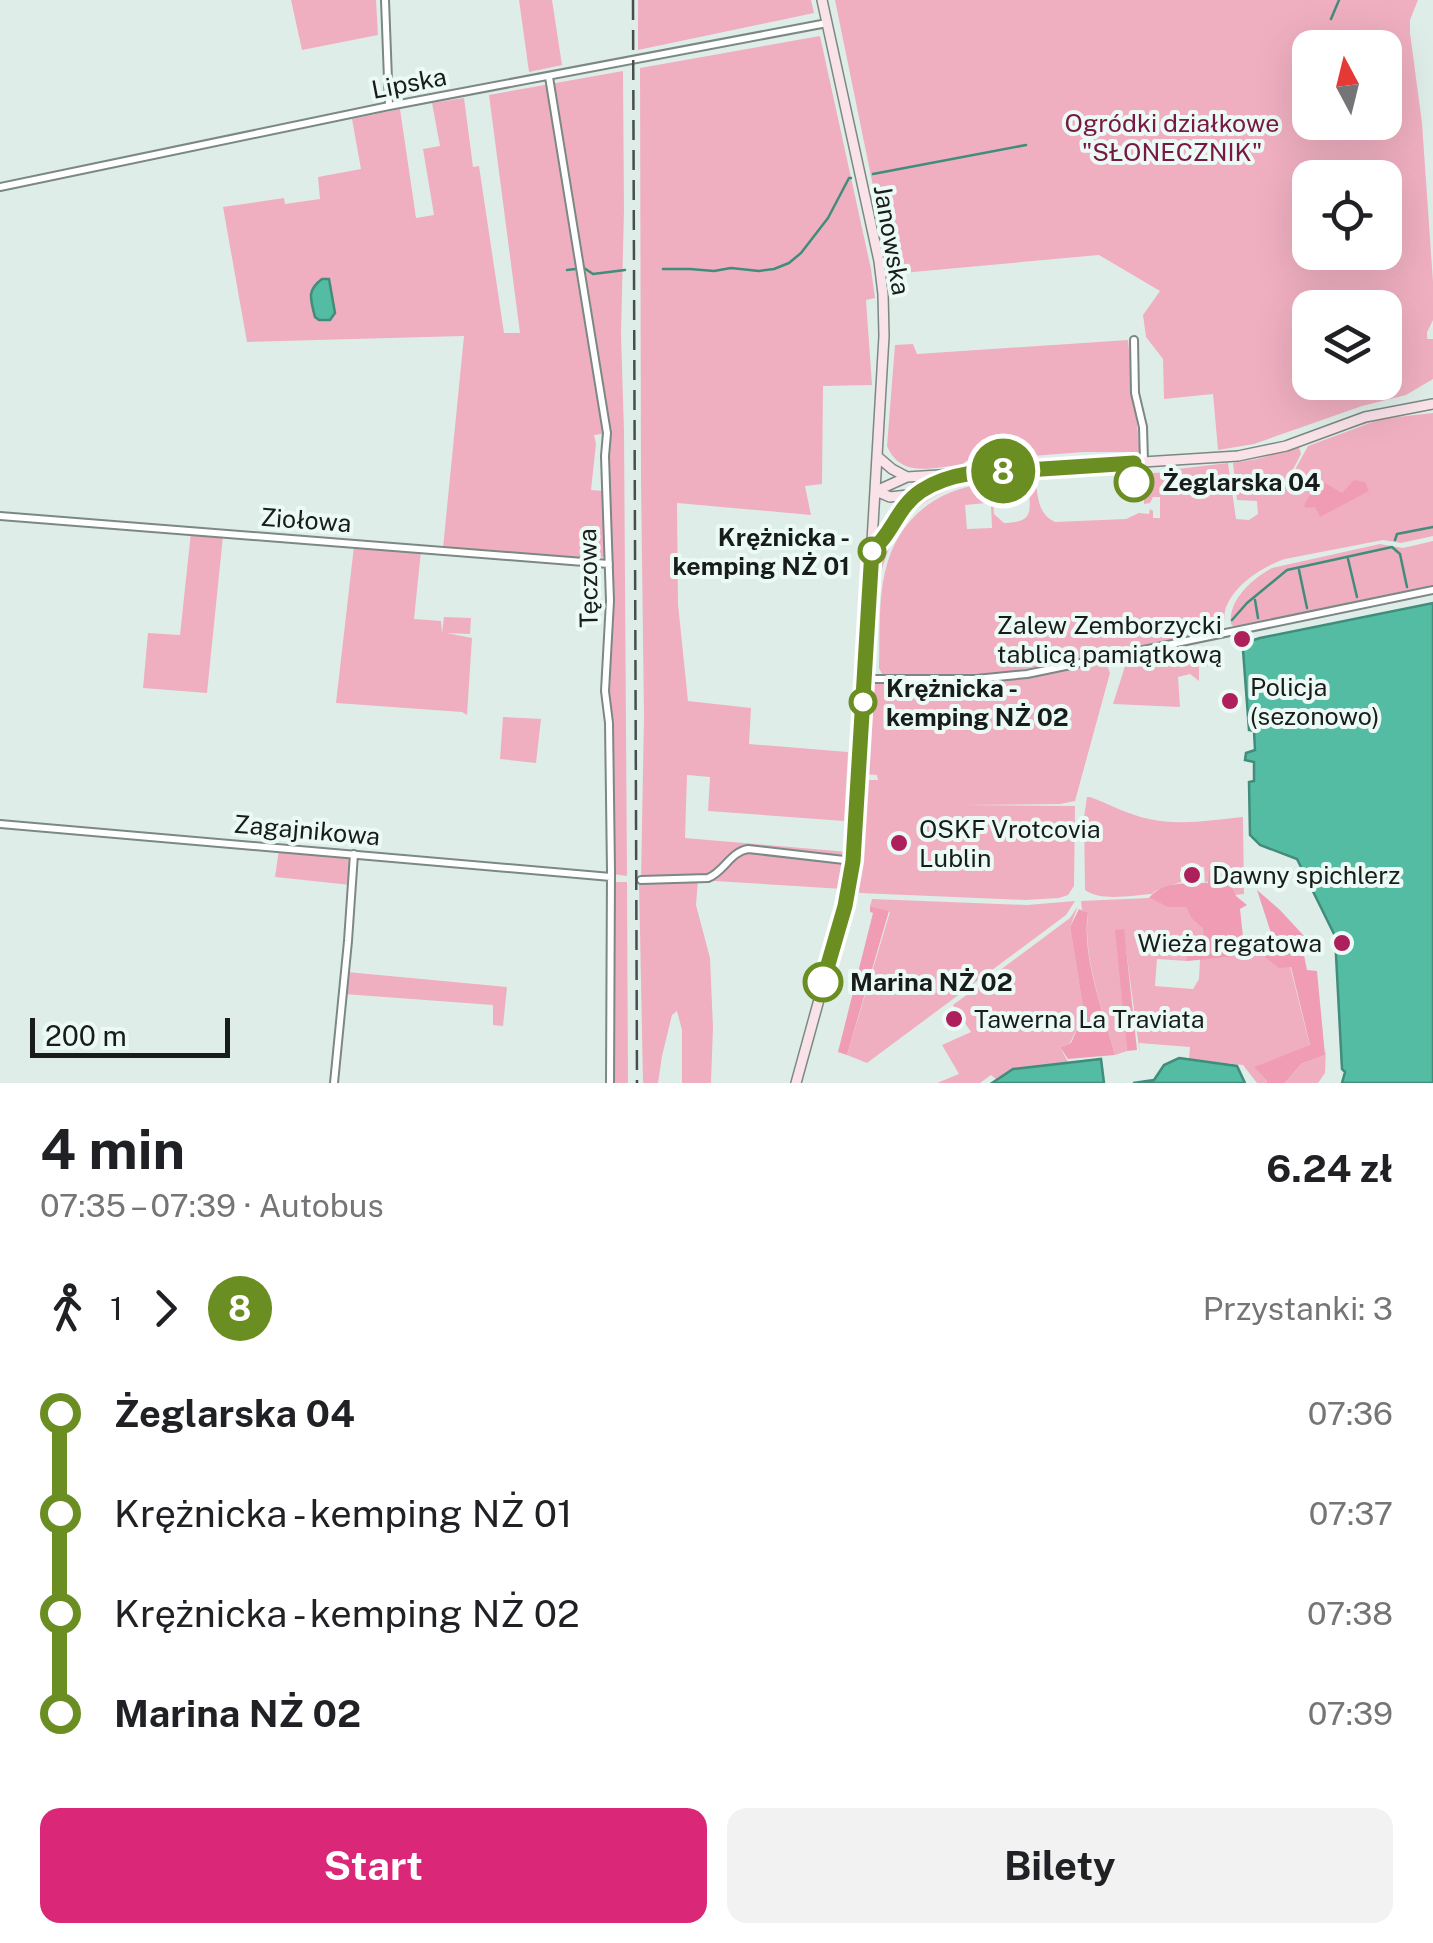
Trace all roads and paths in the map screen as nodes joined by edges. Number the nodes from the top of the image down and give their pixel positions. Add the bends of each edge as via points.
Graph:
1 (385, 0) edge
2 (822, 0) edge
3 (826, 23) junction
4 (549, 77) junction
5 (389, 106) junction
6 (0, 188) edge
7 (1134, 340) dead end
8 (1433, 404) edge
9 (878, 456) junction
10 (1144, 463) junction
11 (962, 475) junction
12 (907, 477) junction
13 (876, 491) junction
14 (917, 494) junction
15 (0, 516) edge
16 (872, 550) junction
17 (609, 564) junction
18 (1433, 590) edge
19 (864, 679) junction
20 (0, 824) edge
21 (354, 854) junction
22 (853, 861) junction
23 (611, 877) junction
24 (641, 880) dead end
25 (334, 1083) edge
26 (610, 1083) edge
27 (796, 1083) edge

1 - 5 street
2 - 3 street, Janowska
3 - 4 street, Lipska
3 - 9 street, Janowska via 882,280
4 - 5 street, Lipska
4 - 17 street, Tęczowa via 607,433
5 - 6 street, Lipska
7 - 10 street
8 - 10 street via 1366,416 1262,452
9 - 12 street
9 - 13 street, Janowska
10 - 11 street
11 - 12 street
11 - 14 street
12 - 13 street
13 - 14 street
13 - 16 street, Janowska
14 - 16 street
15 - 17 street, Ziołowa
16 - 19 street, Janowska
17 - 23 street, Tęczowa
18 - 19 street via 1000,677
19 - 22 street, Janowska
20 - 21 street, Zagajnikowa
21 - 23 street, Zagajnikowa
21 - 25 street
22 - 24 street via 748,849 716,876
22 - 27 street, Janowska
23 - 26 street, Tęczowa

